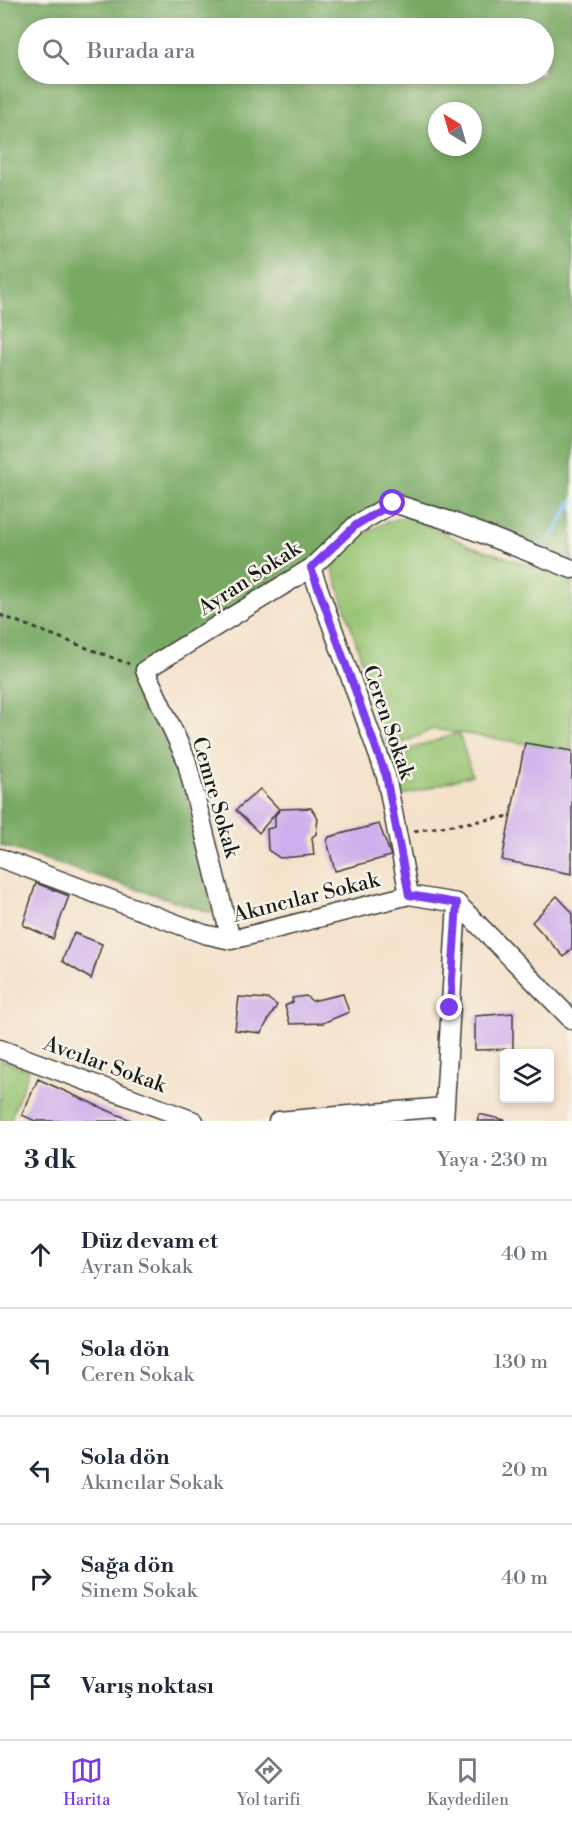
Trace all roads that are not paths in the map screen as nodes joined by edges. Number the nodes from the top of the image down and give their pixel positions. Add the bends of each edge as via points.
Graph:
1 (311, 568) junction
2 (572, 569) edge
3 (145, 670) joint
4 (0, 858) edge
5 (409, 895) junction
6 (457, 903) junction
7 (231, 940) junction
8 (572, 1020) edge
9 (0, 1049) edge
10 (444, 1114) edge
11 (194, 1121) edge
12 (278, 1121) edge

1 - 2 street, Ayran Sokak via 356,525 393,503
1 - 3 street, Ayran Sokak
1 - 5 street, Ceren Sokak via 386,776
3 - 7 street, Cemre Sokak via 186,759
4 - 7 street, Akıncılar Sokak via 204,934
5 - 6 street, Akıncılar Sokak
5 - 7 street, Akıncılar Sokak
6 - 8 street
6 - 10 street
9 - 11 street, Avcılar Sokak
10 - 12 street

